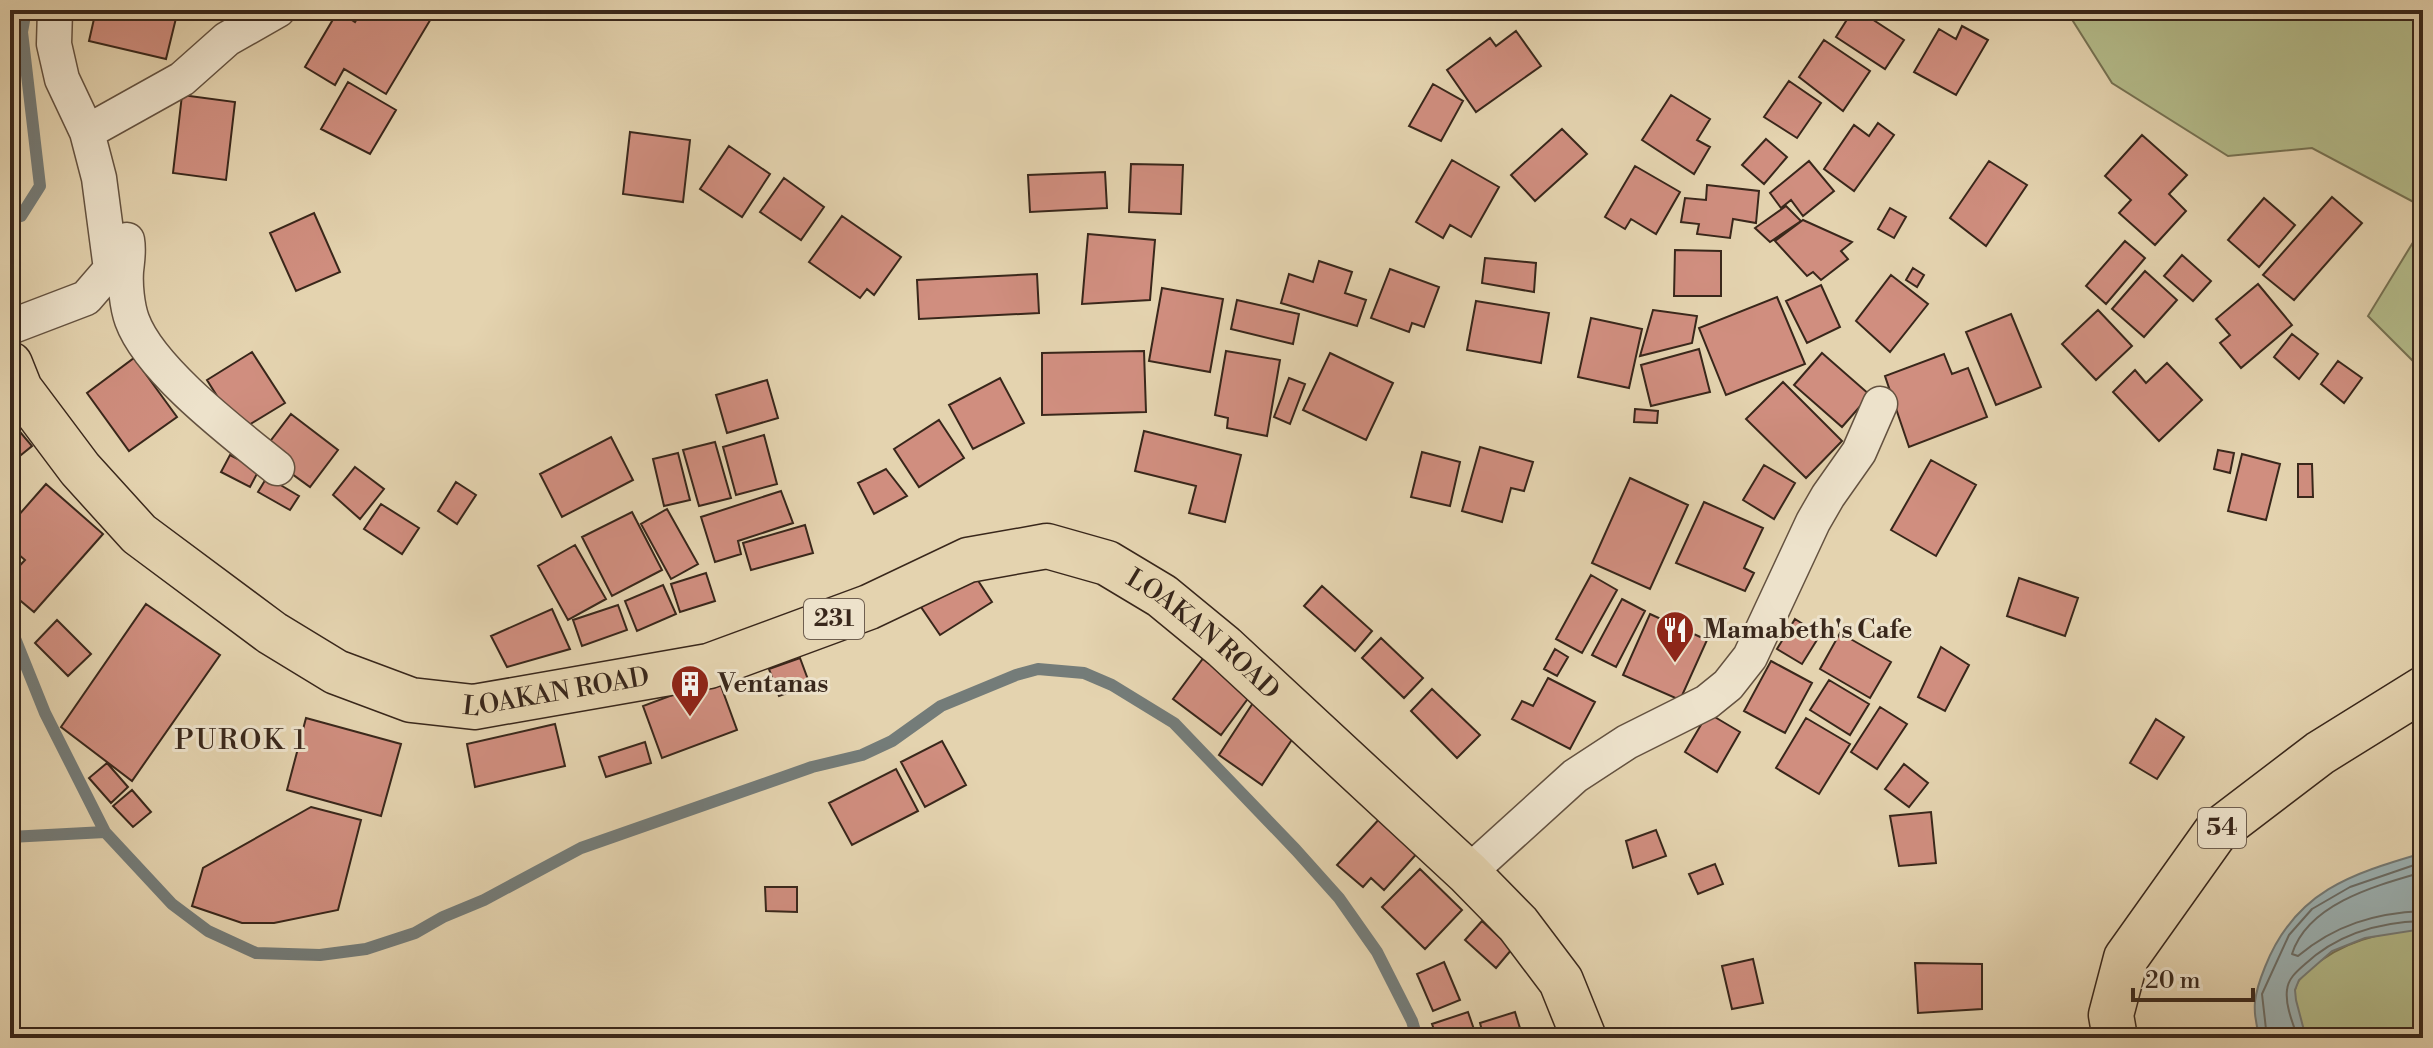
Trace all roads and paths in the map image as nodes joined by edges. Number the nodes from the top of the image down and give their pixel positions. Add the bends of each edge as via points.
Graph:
1 (55, 10) edge
2 (278, 10) edge
3 (87, 132) junction
4 (99, 178) junction
5 (10, 327) edge
6 (10, 364) edge
7 (1880, 404) dead end
8 (277, 468) dead end
9 (2423, 689) edge
10 (1468, 873) junction
11 (1584, 1038) edge
12 (2115, 1038) edge

1 - 3 street via 54,44 62,79
2 - 3 street via 227,39 182,79
3 - 4 street
4 - 5 street via 111,269 86,298
4 - 8 street via 122,220 129,247 131,318 140,335 207,411
6 - 10 main road, LOAKAN ROAD / 231 via 20,389 80,469 139,534 272,633 336,672 411,700 474,707 709,666 869,607 968,560 1047,546 1107,563 1162,596
7 - 10 street via 1859,452 1813,522 1750,657 1728,685 1575,776
9 - 12 main road, 54 via 2320,753 2215,833 2126,958 2111,1015
10 - 11 main road, LOAKAN ROAD / 231 via 1518,924 1561,981

